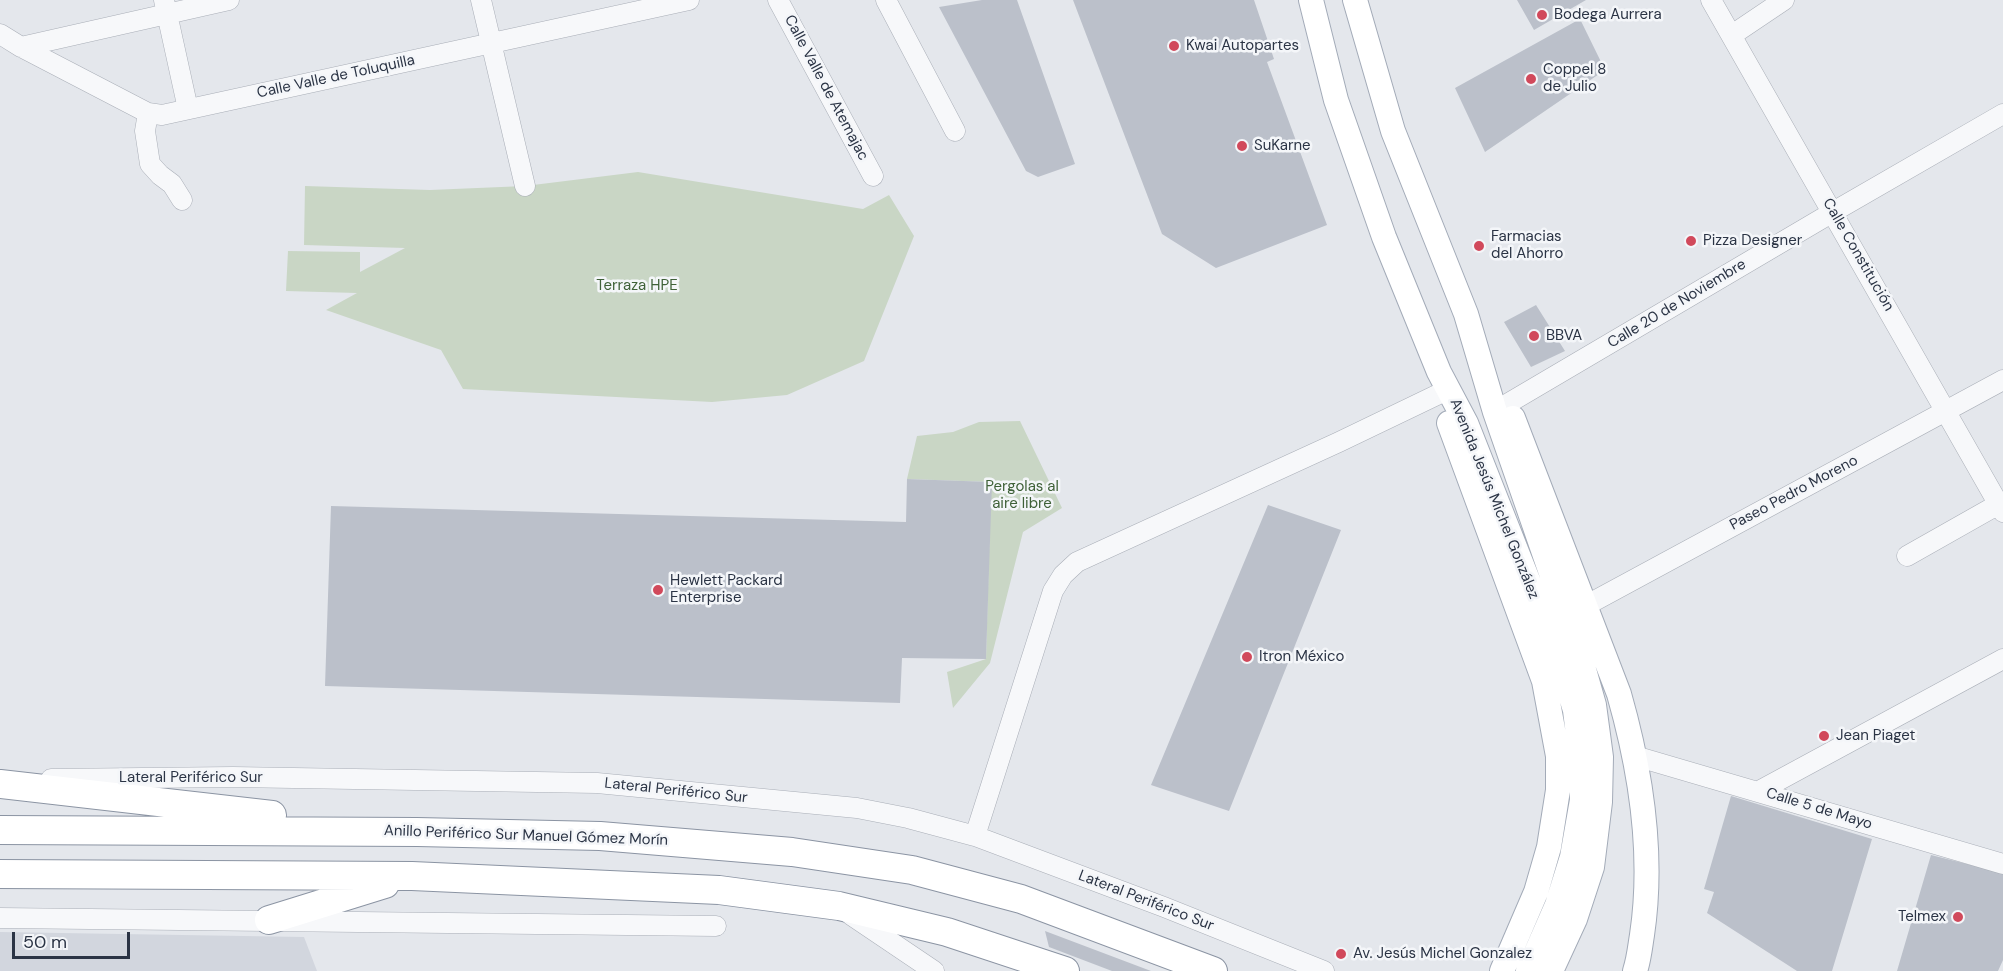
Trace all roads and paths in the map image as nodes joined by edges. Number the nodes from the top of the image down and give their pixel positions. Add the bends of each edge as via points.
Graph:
1 (229, 0) edge
2 (482, 0) edge
3 (689, 0) edge
4 (778, 0) edge
5 (886, 0) edge
6 (1311, 0) edge
7 (1355, 0) edge
8 (1712, 0) edge
9 (1784, 0) edge
10 (165, 7) edge
11 (0, 34) edge
12 (1732, 35) junction
13 (492, 43) junction
14 (21, 47) junction
15 (188, 109) junction
16 (148, 113) junction
17 (2003, 114) edge
18 (955, 130) dead end
19 (873, 176) dead end
20 (525, 186) dead end
21 (182, 200) dead end
22 (1833, 212) junction
23 (1479, 354) junction
24 (2003, 380) edge
25 (1441, 382) junction
26 (1507, 404) junction
27 (1947, 411) junction
28 (2001, 508) edge
29 (1907, 556) dead end
30 (1586, 606) junction
31 (2003, 659) edge
32 (1635, 756) junction
33 (0, 782) edge
34 (1759, 791) junction
35 (0, 830) edge
36 (417, 832) junction
37 (975, 837) junction
38 (2003, 864) edge
39 (0, 874) edge
40 (412, 876) junction
41 (839, 906) junction
42 (0, 918) edge
43 (269, 920) junction
44 (716, 926) dead end
45 (1501, 969) edge
46 (934, 971) edge
47 (1065, 971) edge
48 (1213, 971) edge
49 (1324, 971) edge
50 (1528, 971) edge
51 (1551, 971) edge
52 (1635, 971) edge

1 - 10 street
2 - 13 street
3 - 13 street, Calle Valle de Toluquilla
4 - 19 street, Calle Valle de Atemajac
5 - 18 street
6 - 25 main road, Avenida Jesús Michel González via 1336,100
7 - 23 main road, Avenida Jesús Michel González via 1392,131
8 - 12 street, Calle Constitución
9 - 12 street
10 - 14 street
10 - 15 street
11 - 14 street
12 - 22 street, Calle Constitución
13 - 15 street, Calle Valle de Toluquilla
13 - 20 street
14 - 16 street
15 - 16 street, Calle Valle de Toluquilla via 162,115
16 - 21 street via 145,131 150,164 172,184
17 - 22 street, Calle 20 de Noviembre
22 - 26 street, Calle 20 de Noviembre
22 - 27 street, Calle Constitución
23 - 26 main road
23 - 51 main road, Avenida Jesús Michel González via 1495,412 1581,659 1594,705 1601,757 1592,867 1575,919
24 - 27 street, Paseo Pedro Moreno
25 - 37 street via 1339,442 1077,562 1063,575 1053,591
25 - 45 main road via 1451,429 1544,681 1558,756 1558,790 1549,847 1536,892
25 - 50 main road, Avenida Jesús Michel González via 1466,423 1561,664 1575,710 1582,800 1572,857 1557,905
26 - 30 main road
27 - 28 street, Calle Constitución
27 - 30 street, Paseo Pedro Moreno
28 - 29 street
30 - 32 main road via 1620,694
31 - 34 street
32 - 34 street, Calle 5 de Mayo
32 - 52 main road via 1647,859 1645,912
33 - 36 highway
33 - 37 street, Lateral Periférico Sur via 233,777 597,783 857,808
34 - 38 street, Calle 5 de Mayo
35 - 36 highway, Anillo Periférico Sur Manuel Gómez Morín
36 - 48 highway, Anillo Periférico Sur Manuel Gómez Morín via 688,842 912,870 1021,899
37 - 49 street, Lateral Periférico Sur
39 - 40 highway
40 - 41 highway via 719,890
40 - 43 highway
41 - 46 street
41 - 47 highway via 947,932
42 - 43 street
43 - 44 street

